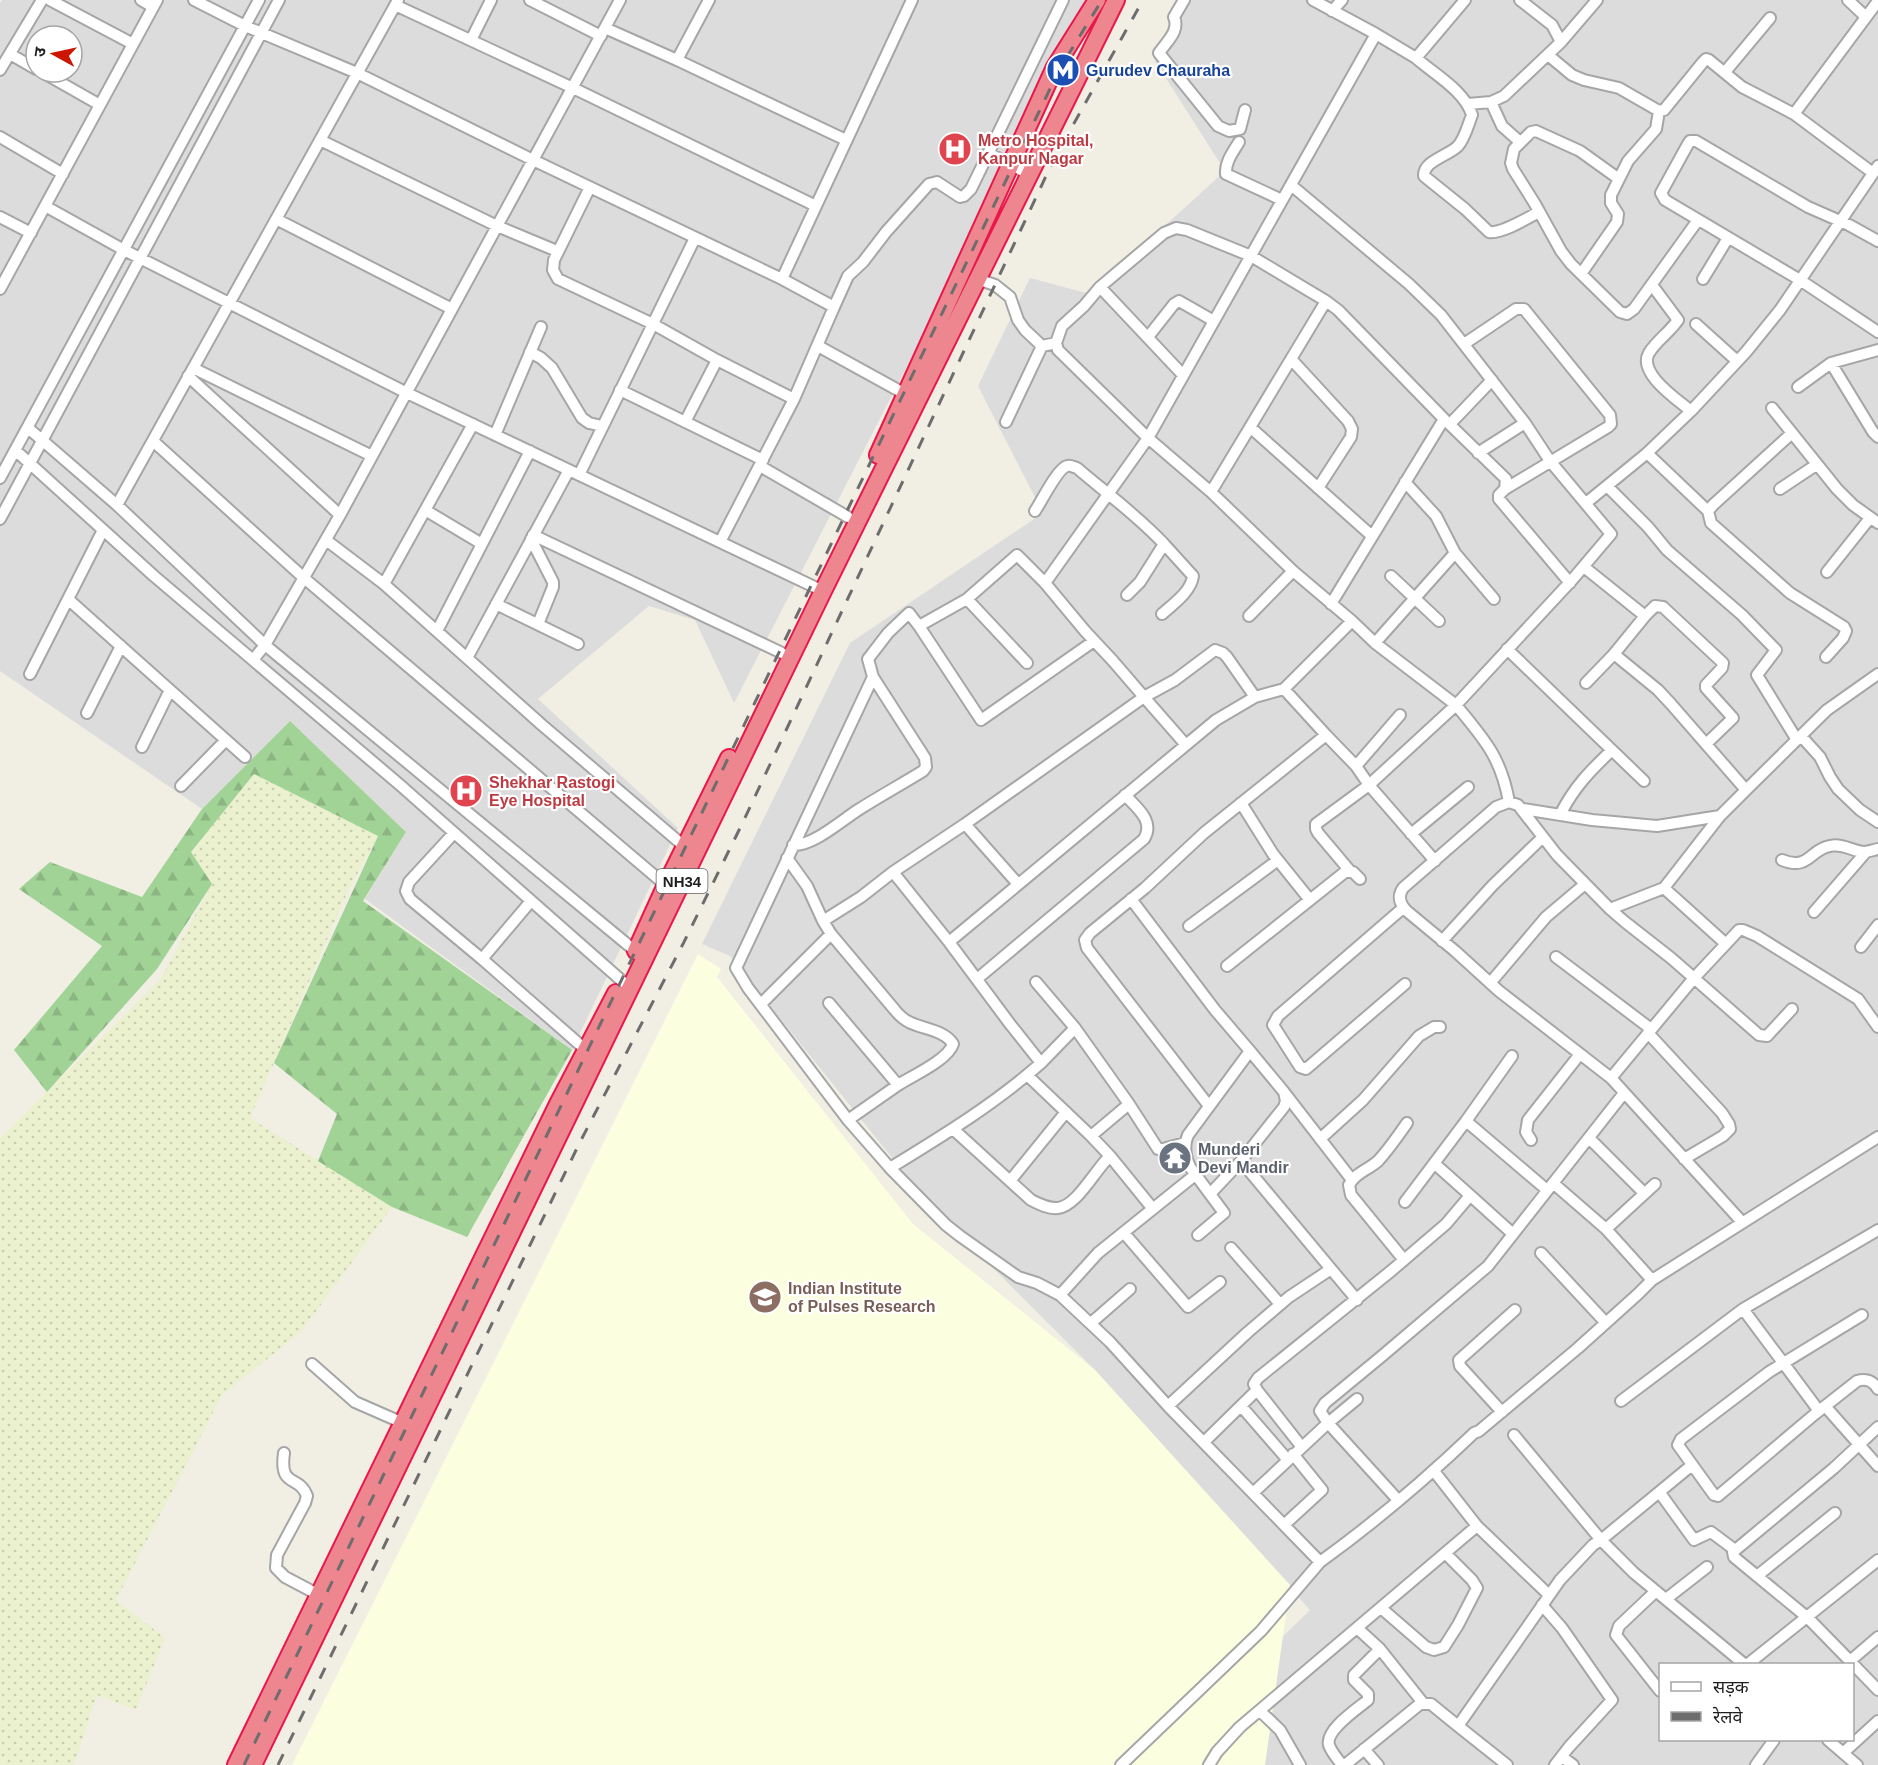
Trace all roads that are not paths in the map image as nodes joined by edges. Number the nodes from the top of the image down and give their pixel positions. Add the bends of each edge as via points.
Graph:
1 (42, 0) edge
2 (50, 0) edge
3 (141, 0) edge
4 (194, 0) edge
5 (259, 0) edge
6 (279, 0) edge
7 (491, 0) edge
8 (530, 0) edge
9 (620, 0) edge
10 (709, 0) edge
11 (912, 0) edge
12 (1063, 0) edge
13 (1097, 0) edge
14 (1116, 0) edge
15 (1184, 0) edge
16 (1313, 0) edge
17 (1342, 0) edge
18 (1465, 0) edge
19 (1520, 0) edge
20 (1597, 0) edge
21 (1848, 0) edge
22 (1878, 2) edge
23 (397, 3) edge
24 (155, 4) edge
25 (1332, 12) junction
26 (1866, 17) junction
27 (1770, 18) dead end
28 (245, 26) junction
29 (262, 32) junction
30 (603, 32) junction
31 (1376, 34) junction
32 (471, 40) junction
33 (1561, 42) junction
34 (134, 44) junction
35 (10, 54) junction
36 (1548, 54) junction
37 (1416, 58) junction
38 (677, 60) junction
39 (24, 62) edge
40 (0, 70) edge
41 (1725, 72) junction
42 (357, 73) junction
43 (63, 84) edge
44 (573, 88) junction
45 (1491, 102) junction
46 (100, 105) junction
47 (1468, 105) junction
48 (1245, 110) dead end
49 (1659, 111) junction
50 (1794, 114) junction
51 (0, 137) edge
52 (320, 140) junction
53 (846, 140) junction
54 (1239, 142) dead end
55 (1520, 142) junction
56 (988, 153) junction
57 (533, 160) junction
58 (1011, 165) junction
59 (1876, 169) edge
60 (63, 174) junction
61 (1029, 174) junction
62 (1619, 179) junction
63 (1291, 185) junction
64 (590, 187) junction
65 (1282, 200) junction
66 (45, 206) junction
67 (816, 206) junction
68 (1539, 212) junction
69 (0, 217) edge
70 (276, 219) junction
71 (1698, 220) junction
72 (1840, 222) junction
73 (497, 226) junction
74 (31, 233) junction
75 (695, 237) junction
76 (1728, 238) junction
77 (1878, 241) edge
78 (124, 250) junction
79 (557, 251) junction
80 (1251, 256) junction
81 (140, 258) junction
82 (4, 273) edge
83 (1581, 274) junction
84 (782, 279) junction
85 (977, 279) junction
86 (1703, 279) dead end
87 (1800, 280) junction
88 (1652, 285) junction
89 (1100, 287) junction
90 (0, 289) edge
91 (1326, 301) junction
92 (229, 303) junction
93 (834, 307) junction
94 (452, 309) junction
95 (1214, 321) junction
96 (653, 324) junction
97 (1696, 324) dead end
98 (541, 327) dead end
99 (1878, 332) edge
100 (1148, 337) junction
101 (1056, 343) junction
102 (1464, 344) junction
103 (818, 346) junction
104 (1042, 346) junction
105 (1878, 350) edge
106 (530, 352) junction
107 (1291, 359) junction
108 (717, 360) junction
109 (1737, 361) junction
110 (1831, 363) junction
111 (191, 372) junction
112 (1184, 375) junction
113 (1492, 380) junction
114 (1798, 387) dead end
115 (620, 390) junction
116 (407, 393) junction
117 (907, 394) junction
118 (794, 399) junction
119 (1772, 408) dead end
120 (1691, 411) junction
121 (1447, 421) junction
122 (685, 422) junction
123 (1006, 422) dead end
124 (1525, 423) junction
125 (473, 424) junction
126 (602, 426) junction
127 (1250, 427) junction
128 (28, 428) junction
129 (1792, 433) junction
130 (495, 435) junction
131 (1878, 437) edge
132 (1148, 438) junction
133 (42, 439) junction
134 (153, 441) junction
135 (15, 450) junction
136 (530, 451) junction
137 (1478, 453) junction
138 (1647, 453) junction
139 (372, 456) junction
140 (1550, 461) junction
141 (761, 463) junction
142 (29, 464) junction
143 (1816, 465) junction
144 (574, 472) junction
145 (0, 478) edge
146 (1405, 482) junction
147 (1607, 486) junction
148 (1318, 488) junction
149 (1505, 489) junction
150 (1780, 489) dead end
151 (1108, 492) junction
152 (1211, 492) junction
153 (1586, 503) junction
154 (117, 505) junction
155 (425, 510) junction
156 (1035, 511) dead end
157 (1708, 511) junction
158 (340, 515) junction
159 (848, 518) junction
160 (0, 519) edge
161 (1874, 521) edge
162 (103, 530) junction
163 (1372, 536) junction
164 (532, 537) junction
165 (326, 540) junction
166 (720, 542) junction
167 (482, 544) junction
168 (1164, 544) junction
169 (1455, 553) junction
170 (1584, 567) junction
171 (1293, 571) junction
172 (1827, 572) dead end
173 (1391, 576) dead end
174 (304, 578) junction
175 (1045, 583) junction
176 (1570, 583) junction
177 (384, 584) junction
178 (819, 589) junction
179 (1127, 595) dead end
180 (1415, 598) junction
181 (967, 599) junction
182 (1494, 599) dead end
183 (69, 600) junction
184 (496, 604) junction
185 (1330, 604) junction
186 (1162, 614) dead end
187 (1249, 616) dead end
188 (1645, 616) junction
189 (1352, 621) junction
190 (1439, 621) dead end
191 (538, 624) junction
192 (919, 626) junction
193 (437, 631) junction
194 (1094, 641) junction
195 (578, 644) dead end
196 (1375, 644) junction
197 (265, 645) junction
198 (121, 646) junction
199 (1507, 650) junction
200 (782, 653) junction
201 (1614, 654) junction
202 (1826, 657) dead end
203 (467, 658) junction
204 (253, 660) junction
205 (1027, 663) dead end
206 (30, 674) dead end
207 (1878, 674) edge
208 (873, 677) junction
209 (1586, 683) dead end
210 (1284, 688) junction
211 (170, 690) junction
212 (1144, 698) junction
213 (1255, 698) junction
214 (1456, 705) junction
215 (87, 713) dead end
216 (1400, 716) dead end
217 (1326, 735) junction
218 (1799, 738) junction
219 (226, 740) junction
220 (1706, 744) junction
221 (1186, 745) junction
222 (142, 747) dead end
223 (1612, 750) junction
224 (245, 757) dead end
225 (1356, 766) junction
226 (1644, 781) dead end
227 (1370, 785) junction
228 (181, 786) dead end
229 (1468, 787) dead end
230 (1746, 790) junction
231 (1125, 795) junction
232 (1509, 802) junction
233 (1241, 803) junction
234 (1523, 809) junction
235 (1560, 815) junction
236 (1720, 816) junction
237 (1878, 822) edge
238 (964, 824) junction
239 (454, 832) junction
240 (1411, 834) junction
241 (1543, 837) junction
242 (793, 845) junction
243 (685, 847) junction
244 (1878, 849) edge
245 (1866, 852) junction
246 (787, 858) junction
247 (1278, 860) junction
248 (1782, 860) dead end
249 (1434, 861) junction
250 (1350, 871) junction
251 (892, 872) junction
252 (1360, 879) dead end
253 (1018, 884) junction
254 (1586, 884) junction
255 (1665, 888) junction
256 (671, 889) junction
257 (1131, 899) junction
258 (1310, 900) junction
259 (531, 901) junction
260 (1403, 908) junction
261 (1610, 909) junction
262 (1814, 912) dead end
263 (823, 921) junction
264 (1878, 925) edge
265 (1189, 926) dead end
266 (831, 934) junction
267 (1443, 941) junction
268 (949, 942) junction
269 (1726, 944) junction
270 (1861, 947) dead end
271 (640, 955) junction
272 (1556, 957) dead end
273 (482, 959) junction
274 (1227, 966) dead end
275 (1694, 978) junction
276 (977, 980) junction
277 (1036, 982) dead end
278 (1491, 982) junction
279 (1405, 984) dead end
280 (626, 985) junction
281 (829, 1003) dead end
282 (761, 1004) junction
283 (1792, 1010) dead end
284 (1440, 1027) dead end
285 (1878, 1027) edge
286 (1075, 1028) junction
287 (1650, 1031) junction
288 (586, 1050) junction
289 (1250, 1051) junction
290 (1580, 1054) junction
291 (1512, 1056) dead end
292 (1041, 1063) junction
293 (1027, 1076) junction
294 (1611, 1078) junction
295 (898, 1085) junction
296 (1284, 1092) junction
297 (1624, 1093) junction
298 (1129, 1104) junction
299 (1209, 1106) junction
300 (1066, 1112) junction
301 (848, 1120) junction
302 (1466, 1122) junction
303 (1407, 1123) dead end
304 (953, 1129) junction
305 (1091, 1136) junction
306 (1878, 1137) edge
307 (1588, 1138) junction
308 (1320, 1139) junction
309 (1531, 1140) dead end
310 (1185, 1143) junction
311 (1110, 1156) junction
312 (1684, 1158) junction
313 (1241, 1161) junction
314 (1435, 1164) junction
315 (890, 1168) junction
316 (1195, 1174) junction
317 (1352, 1180) junction
318 (1010, 1181) junction
319 (1654, 1184) dead end
320 (1550, 1187) junction
321 (1644, 1193) junction
322 (1210, 1194) junction
323 (521, 1197) junction
324 (1472, 1197) junction
325 (1405, 1202) dead end
326 (1153, 1209) junction
327 (1742, 1222) junction
328 (1606, 1229) junction
329 (1878, 1230) edge
330 (1124, 1233) junction
331 (1513, 1234) junction
332 (1198, 1235) dead end
333 (1231, 1248) dead end
334 (1541, 1253) dead end
335 (1404, 1260) junction
336 (1331, 1269) junction
337 (1652, 1280) junction
338 (1220, 1282) dead end
339 (1130, 1289) dead end
340 (1060, 1295) junction
341 (1357, 1300) junction
342 (1280, 1304) junction
343 (1743, 1309) junction
344 (1515, 1310) dead end
345 (1862, 1315) dead end
346 (1091, 1323) junction
347 (1606, 1323) junction
348 (1784, 1363) junction
349 (312, 1364) dead end
350 (1878, 1389) edge
351 (1257, 1390) junction
352 (1357, 1399) dead end
353 (1621, 1401) dead end
354 (1168, 1406) junction
355 (1241, 1406) junction
356 (1822, 1408) junction
357 (1502, 1412) junction
358 (403, 1423) junction
359 (1328, 1423) junction
360 (1878, 1427) edge
361 (1514, 1435) dead end
362 (1204, 1442) junction
363 (1858, 1445) junction
364 (284, 1453) dead end
365 (1294, 1453) junction
366 (1692, 1465) junction
367 (1878, 1466) edge
368 (1434, 1471) junction
369 (1253, 1492) junction
370 (1660, 1493) junction
371 (1398, 1500) junction
372 (1835, 1513) dead end
373 (1284, 1525) junction
374 (1477, 1526) junction
375 (1601, 1540) junction
376 (1735, 1550) junction
377 (1445, 1553) junction
378 (1878, 1560) edge
379 (1320, 1562) junction
380 (1707, 1567) dead end
381 (1757, 1576) junction
382 (1656, 1591) junction
383 (319, 1595) junction
384 (1549, 1595) junction
385 (1666, 1599) junction
386 (1542, 1605) junction
387 (1381, 1608) junction
388 (1808, 1618) junction
389 (1357, 1628) junction
390 (1878, 1637) edge
391 (1380, 1649) junction
392 (1850, 1661) joint
393 (1741, 1663) edge
394 (1743, 1663) edge
395 (1854, 1665) edge
396 (1659, 1689) edge
397 (1878, 1690) edge
398 (1423, 1703) junction
399 (1260, 1711) junction
400 (1878, 1721) edge
401 (1458, 1726) junction
402 (1773, 1741) edge
403 (1829, 1741) edge
404 (1364, 1749) junction
405 (1843, 1753) junction
406 (1559, 1761) edge
407 (236, 1765) edge
408 (253, 1765) edge
409 (1121, 1765) edge
410 (1209, 1765) edge
411 (1300, 1765) edge
412 (1343, 1765) edge
413 (1378, 1765) edge
414 (1507, 1765) edge
415 (1573, 1765) edge
416 (1756, 1765) edge
417 (1857, 1765) edge

1 - 35 street
2 - 34 street
3 - 24 street
4 - 28 street
5 - 28 street
6 - 29 street
7 - 32 street
8 - 30 street
9 - 30 street
10 - 38 street
11 - 53 street
12 - 56 street
13 - 58 highway, NH34 via 1055,67
14 - 61 highway, NH34
15 - 48 street via 1174,17 1176,30 1159,53 1218,126 1229,131 1240,129
16 - 25 street
17 - 25 street
18 - 37 street
19 - 33 street via 1552,25
20 - 33 street
21 - 26 street
22 - 26 street
23 - 32 street
23 - 42 street
24 - 34 street
25 - 31 street
26 - 50 street
27 - 41 street
28 - 29 street
28 - 78 street
29 - 42 street
29 - 81 street
30 - 38 street
30 - 44 street
31 - 37 street
31 - 63 street
32 - 44 street
33 - 36 street
34 - 46 street
35 - 39 street
35 - 40 street
36 - 45 street via 1504,96
36 - 49 street via 1572,75 1619,88
37 - 47 street
38 - 53 street
41 - 49 street via 1705,60 1664,110
41 - 50 street via 1753,94
42 - 52 street
42 - 57 street
43 - 46 street
44 - 57 street
44 - 67 street
45 - 47 street
45 - 55 street via 1502,126
46 - 60 street
47 - 68 street via 1472,115 1461,141 1426,167 1424,176 1493,233
49 - 62 street via 1656,129 1628,161
50 - 59 street
51 - 60 street
52 - 70 street
52 - 73 street
53 - 67 street
54 - 65 street via 1230,156 1226,174
55 - 62 street via 1531,132 1539,132 1580,151
55 - 68 street via 1512,156 1513,169
56 - 58 street
56 - 93 street via 964,196 937,182 929,184 848,276
57 - 64 street
57 - 73 street
58 - 61 street
58 - 117 highway, NH34
59 - 72 street
60 - 66 street
61 - 85 highway, NH34
62 - 83 street via 1610,199 1618,214 1617,222
63 - 65 street
63 - 102 street via 1426,299
64 - 75 street
64 - 79 street
65 - 80 street
66 - 74 street
66 - 78 street
67 - 84 street
68 - 83 street via 1561,251
69 - 74 street
70 - 92 street
70 - 94 street
71 - 72 street via 1665,201 1661,193 1693,140
71 - 76 street
71 - 88 street
72 - 77 street
72 - 87 street
73 - 79 street
73 - 94 street
74 - 82 street
75 - 84 street
75 - 96 street
76 - 86 street
76 - 87 street
78 - 81 street
78 - 128 street
79 - 96 street via 553,270 563,283
80 - 89 street via 1176,228
80 - 91 street
80 - 95 street
81 - 92 street
81 - 133 street
82 - 90 street
83 - 88 street via 1623,314 1634,309
84 - 93 street
85 - 104 street via 995,285 1010,297 1018,320
85 - 178 highway, NH34
87 - 99 street
87 - 109 street
88 - 120 street via 1678,321 1650,351 1648,366 1663,388
89 - 100 street
89 - 101 street via 1062,326
91 - 107 street
91 - 121 street
92 - 111 street
92 - 116 street
93 - 103 street
94 - 116 street
95 - 100 street via 1179,301
95 - 112 street
96 - 108 street
96 - 115 street
97 - 109 street
98 - 106 street
100 - 112 street
101 - 104 street
101 - 132 street via 1058,350
102 - 113 street
102 - 140 street via 1516,309 1524,309 1607,411 1611,420 1608,427
103 - 117 street
103 - 118 street
104 - 123 street
105 - 110 street
106 - 126 street via 552,368 582,418
106 - 130 street
107 - 127 street
107 - 148 street via 1352,429
108 - 118 street
108 - 122 street
109 - 120 street
110 - 114 street
110 - 131 street
111 - 134 street
111 - 139 street
111 - 158 street
112 - 132 street
113 - 121 street
113 - 124 street
115 - 122 street
115 - 126 street
116 - 125 street
116 - 139 street
117 - 159 highway, NH34
118 - 141 street
119 - 129 street
120 - 138 street
121 - 137 street
121 - 146 street
122 - 141 street
124 - 137 street
124 - 140 street
125 - 130 street
125 - 155 street
126 - 144 street
127 - 148 street
127 - 152 street
128 - 133 street
128 - 135 street
129 - 143 street
129 - 157 street
130 - 136 street
132 - 151 street
132 - 152 street
133 - 142 street
133 - 154 street
134 - 154 street
134 - 174 street
135 - 142 street
135 - 145 street
136 - 144 street
136 - 167 street
137 - 149 street via 1506,479
138 - 147 street
138 - 157 street
139 - 158 street
140 - 149 street
140 - 153 street
141 - 159 street
141 - 166 street
142 - 160 street
142 - 162 street
143 - 150 street
143 - 161 street
144 - 164 street
144 - 166 street
146 - 163 street
146 - 169 street via 1436,516
147 - 153 street
147 - 218 street via 1667,550 1776,650 1757,675
148 - 163 street
149 - 176 street via 1499,495 1501,501
151 - 156 street via 1077,468 1067,466 1060,470
151 - 168 street
151 - 175 street
152 - 171 street
153 - 170 street via 1611,534
154 - 197 street
155 - 167 street
155 - 177 street
157 - 202 street via 1711,522 1790,593 1844,627 1843,638
158 - 165 street
159 - 178 highway, NH34
161 - 172 street
162 - 183 street
162 - 204 street
163 - 185 street
164 - 184 street
164 - 191 street via 553,582
164 - 200 street
165 - 174 street
165 - 177 street
166 - 178 street
167 - 193 street
168 - 179 street
168 - 186 street via 1192,576 1192,583
169 - 180 street
169 - 182 street
170 - 176 street
170 - 188 street
171 - 185 street
171 - 187 street
173 - 180 street
174 - 197 street
174 - 256 street
175 - 181 street via 1017,555
175 - 194 street
176 - 199 street
177 - 193 street
178 - 200 highway, NH34
178 - 256 highway, NH34
180 - 190 street
180 - 196 street
181 - 192 street
181 - 205 street
183 - 198 street
183 - 206 street
184 - 191 street
184 - 203 street
185 - 189 street
188 - 201 street
188 - 220 street via 1655,606 1663,607 1723,663 1706,688 1733,718
189 - 196 street
189 - 210 street
191 - 195 street
192 - 194 street via 981,720
192 - 208 street via 909,613 888,633 868,659
193 - 203 street
194 - 212 street
196 - 214 street
197 - 204 street
197 - 271 street
198 - 211 street
198 - 215 street
199 - 214 street
199 - 223 street
200 - 243 highway, NH34
201 - 209 street
201 - 220 street via 1658,690
203 - 243 street
204 - 239 street
207 - 218 street via 1827,710
208 - 242 street
208 - 242 street via 925,758 926,767 818,837
210 - 213 street
210 - 217 street
211 - 219 street
211 - 222 street
212 - 213 street via 1215,650 1223,652
212 - 221 street
212 - 238 street
213 - 221 street via 1216,720
214 - 227 street
214 - 232 street via 1486,741 1503,774
216 - 225 street
217 - 225 street
217 - 233 street
218 - 230 street
218 - 237 street via 1820,756 1838,789
219 - 224 street
219 - 228 street
220 - 230 street
221 - 231 street
223 - 226 street
223 - 235 street via 1578,784
225 - 227 street
227 - 240 street
227 - 250 street via 1315,826
229 - 240 street
230 - 236 street
231 - 253 street
231 - 276 street via 1147,820 1144,839
232 - 234 street
232 - 249 street via 1496,807
233 - 247 street
233 - 257 street
234 - 235 street
234 - 241 street
235 - 236 street via 1657,826
236 - 255 street
238 - 251 street
238 - 253 street
239 - 259 street
239 - 273 street via 409,882 406,891
240 - 249 street
241 - 254 street
241 - 267 street
242 - 246 street
243 - 256 highway, NH34
244 - 245 street
245 - 248 street via 1834,845 1824,847 1808,861
245 - 262 street
246 - 263 street via 807,886
246 - 282 street via 736,968
247 - 258 street
247 - 265 street
249 - 260 street via 1401,891
250 - 252 street
250 - 258 street
251 - 263 street
251 - 268 street
253 - 268 street
254 - 261 street
254 - 278 street via 1546,917
255 - 261 street
255 - 269 street
256 - 271 highway, NH34
257 - 289 street
257 - 299 street via 1090,933 1085,945
258 - 274 street
259 - 273 street
259 - 280 street
260 - 267 street
260 - 279 street via 1278,1016 1273,1025 1300,1067 1306,1070
261 - 275 street
263 - 266 street
264 - 270 street
266 - 282 street
266 - 295 street via 904,1019 947,1037 953,1044 944,1056
267 - 278 street
268 - 276 street
269 - 275 street
269 - 285 street via 1739,930 1757,936 1858,999
271 - 280 highway, NH34
272 - 287 street
273 - 288 street
275 - 283 street via 1761,1036 1767,1036
275 - 287 street
276 - 292 street
277 - 286 street
278 - 290 street
280 - 288 highway, NH34
280 - 323 highway, NH34
281 - 295 street
282 - 301 street
284 - 308 street via 1419,1036 1364,1100
286 - 292 street
286 - 298 street
287 - 294 street
287 - 312 street via 1730,1124 1723,1136
288 - 323 highway, NH34
289 - 296 street
289 - 299 street
290 - 294 street
290 - 309 street via 1528,1120 1526,1132
291 - 302 street
292 - 293 street
293 - 300 street
293 - 304 street
294 - 297 street
295 - 301 street
296 - 308 street
296 - 313 street via 1284,1107
297 - 307 street
297 - 312 street
298 - 305 street
298 - 310 street via 1158,1149
299 - 310 street
300 - 305 street
300 - 318 street
301 - 315 street
302 - 314 street
302 - 320 street
303 - 317 street via 1383,1155
304 - 315 street
304 - 318 street
305 - 311 street
306 - 327 street
307 - 320 street
307 - 321 street
308 - 317 street
310 - 316 street via 1187,1160
311 - 318 street via 1074,1201 1056,1209 1031,1200
311 - 326 street
312 - 327 street
313 - 322 street
313 - 336 street
314 - 324 street
314 - 325 street
315 - 340 street via 960,1236 1018,1277
316 - 322 street
316 - 326 street
317 - 335 street via 1351,1195
319 - 321 street
320 - 328 street
320 - 331 street
321 - 328 street
322 - 332 street via 1224,1214
323 - 358 highway, NH34
323 - 408 highway, NH34
324 - 331 street
324 - 335 street
326 - 330 street
327 - 337 street
328 - 337 street
329 - 343 street
330 - 338 street via 1188,1307
330 - 340 street via 1098,1253
331 - 359 street via 1480,1274 1322,1405 1320,1411
333 - 342 street
334 - 347 street
335 - 341 street
336 - 341 street
336 - 342 street
337 - 347 street
339 - 346 street
340 - 346 street
341 - 351 street via 1258,1378 1254,1384
342 - 354 street
343 - 348 street
343 - 353 street
344 - 357 street via 1459,1360
345 - 348 street
346 - 354 street
347 - 357 street
348 - 356 street
348 - 366 street via 1679,1441 1678,1447
349 - 358 street via 355,1402
350 - 356 street via 1871,1381 1857,1381
351 - 355 street
351 - 365 street
352 - 359 street
354 - 362 street
355 - 362 street
355 - 365 street
356 - 363 street
356 - 366 street via 1718,1496
357 - 368 street
358 - 383 highway, NH34
359 - 365 street
359 - 371 street
360 - 363 street
361 - 375 street
362 - 369 street
363 - 367 street
363 - 376 street
364 - 383 street via 284,1472 307,1496 277,1555 276,1568
365 - 369 street
365 - 373 street via 1322,1490
366 - 370 street
368 - 371 street
368 - 374 street
369 - 373 street
370 - 375 street
370 - 376 street via 1694,1540 1711,1532
371 - 379 street
372 - 381 street
373 - 379 street
374 - 377 street
374 - 384 street
375 - 382 street
375 - 384 street
376 - 381 street via 1734,1557
377 - 387 street
377 - 387 street via 1477,1588 1444,1647 1425,1647
378 - 388 street
379 - 409 street via 1261,1631
380 - 385 street
381 - 388 street
382 - 385 street
382 - 396 street via 1619,1626 1616,1635
383 - 407 highway, NH34
384 - 386 street
385 - 393 street
386 - 401 street
386 - 406 street via 1612,1700
387 - 389 street
388 - 392 street
388 - 394 street
389 - 391 street
389 - 399 street
390 - 392 street
391 - 398 street
391 - 412 street via 1354,1675 1354,1680 1370,1696 1368,1700 1330,1736 1330,1748
395 - 397 street
398 - 401 street via 1431,1704
398 - 404 street
399 - 410 street via 1225,1742
399 - 411 street via 1280,1730
400 - 405 street
401 - 414 street
402 - 416 street
403 - 405 street
404 - 412 street
404 - 413 street
405 - 417 street
406 - 415 street

